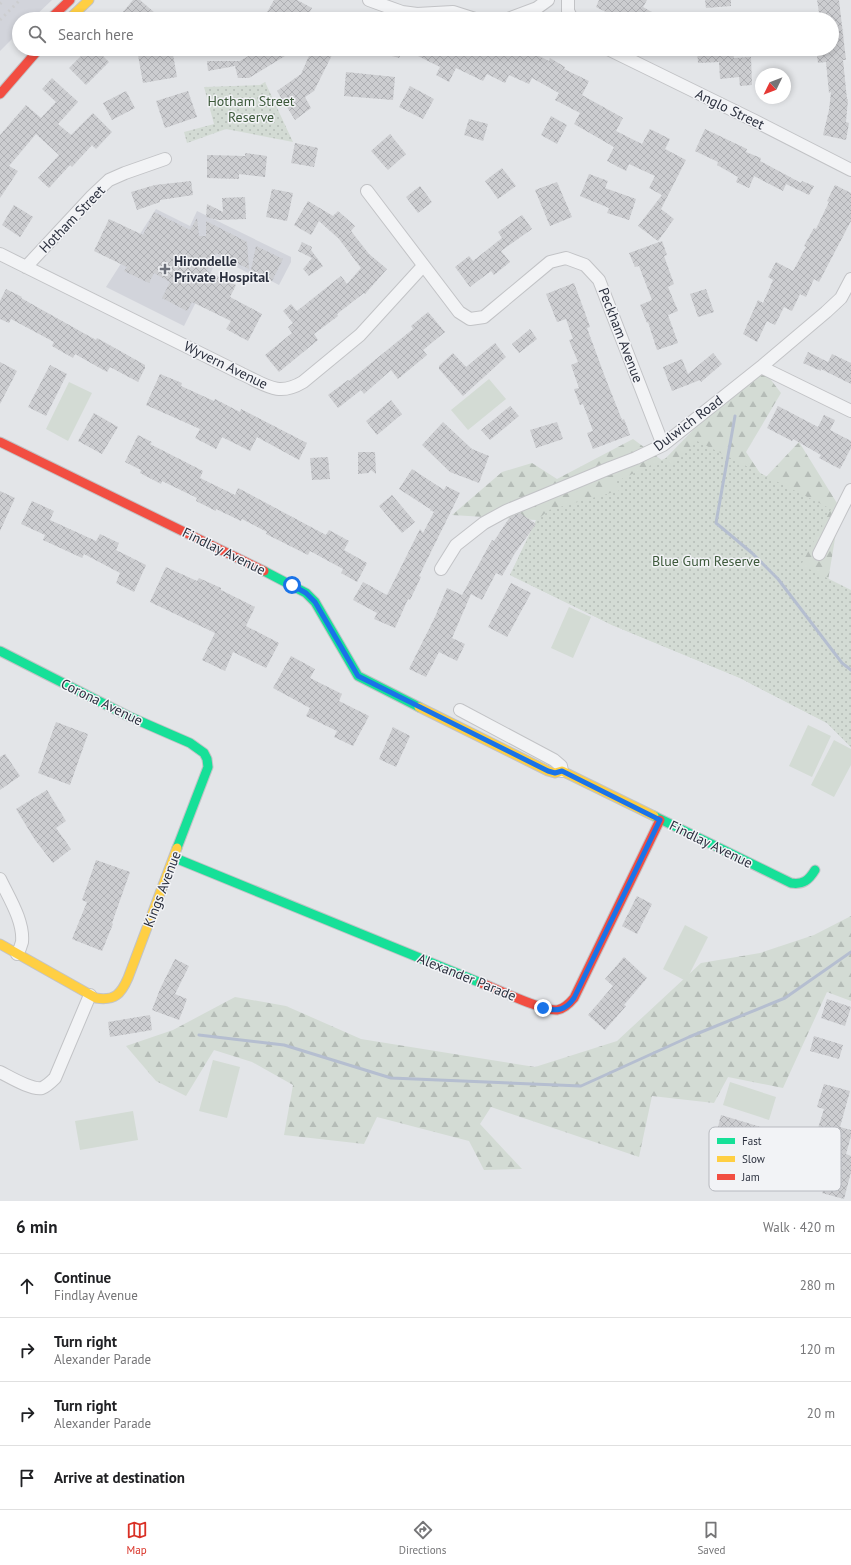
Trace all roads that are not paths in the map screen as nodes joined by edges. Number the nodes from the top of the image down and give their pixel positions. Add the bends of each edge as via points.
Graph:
1 (70, 0) edge
2 (89, 0) edge
3 (369, 0) edge
4 (548, 0) edge
5 (568, 0) edge
6 (57, 12) edge
7 (76, 12) edge
8 (402, 12) edge
9 (529, 12) edge
10 (568, 12) edge
11 (33, 56) edge
12 (622, 56) edge
13 (0, 94) edge
14 (165, 159) dead end
15 (851, 170) edge
16 (367, 192) dead end
17 (0, 254) edge
18 (423, 266) junction
19 (26, 267) junction
20 (851, 279) edge
21 (761, 367) junction
22 (851, 411) edge
23 (0, 442) edge
24 (663, 445) junction
25 (851, 490) edge
26 (819, 554) dead end
27 (441, 569) dead end
28 (0, 651) edge
29 (460, 710) dead end
30 (204, 753) joint
31 (562, 771) junction
32 (660, 820) junction
33 (174, 858) junction
34 (815, 870) dead end
35 (0, 880) edge
36 (0, 944) edge
37 (17, 954) junction
38 (90, 995) junction
39 (0, 1072) edge

1 - 6 main road
2 - 7 main road
3 - 8 street
4 - 9 street
5 - 10 street
11 - 13 main road
12 - 15 street, Anglo Street
14 - 19 street, Hotham Street via 109,180
16 - 18 street, Peckham Avenue
17 - 19 street, Wyvern Avenue
18 - 19 street, Wyvern Avenue via 355,340 303,382 294,388 284,390 276,390 242,374
18 - 24 street, Peckham Avenue via 459,312 470,319 484,317 550,262 566,258 585,265 599,280
20 - 21 street, Dulwich Road via 841,298
21 - 22 street
21 - 24 street, Dulwich Road
23 - 31 main road, Findlay Avenue via 306,593 315,602 358,676 548,771
24 - 27 street, Dulwich Road via 495,517 479,526 456,545
25 - 26 street
28 - 30 main road, Corona Avenue via 128,716 190,743
29 - 31 street, Findlay Avenue via 554,760 561,766
30 - 33 main road, Kings Avenue via 208,767
31 - 32 main road, Findlay Avenue
32 - 33 main road, Alexander Parade via 574,998 565,1008 558,1010 543,1008
32 - 34 main road, Findlay Avenue via 791,883 802,884
33 - 38 main road, Kings Avenue via 123,989 114,998 107,1000
35 - 37 street via 22,930 22,944
36 - 37 main road
37 - 38 main road
38 - 39 street via 52,1081 43,1088 36,1088

